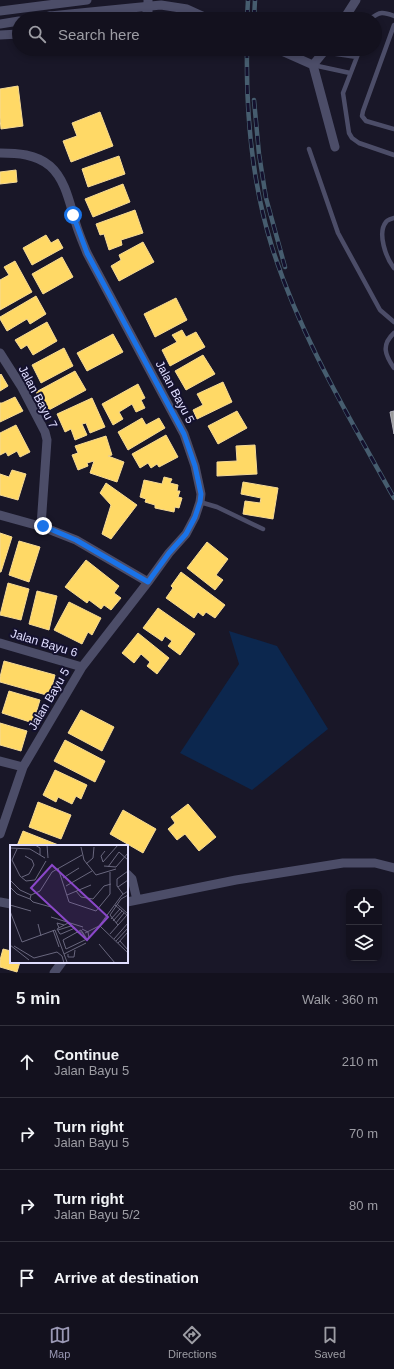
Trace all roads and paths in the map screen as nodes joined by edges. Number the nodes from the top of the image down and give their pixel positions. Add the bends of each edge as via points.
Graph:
1 (87, 0) edge
2 (148, 0) edge
3 (356, 0) edge
4 (0, 10) edge
5 (90, 12) edge
6 (148, 12) edge
7 (194, 12) edge
8 (348, 12) edge
9 (382, 12) edge
10 (394, 16) edge
11 (12, 22) edge
12 (0, 24) edge
13 (394, 25) edge
14 (12, 34) edge
15 (0, 35) edge
16 (293, 56) edge
17 (320, 56) edge
18 (352, 56) edge
19 (357, 57) joint
20 (313, 65) junction
21 (350, 73) junction
22 (394, 129) edge
23 (335, 147) dead end
24 (309, 149) dead end
25 (0, 153) edge
26 (394, 155) edge
27 (394, 218) edge
28 (394, 268) edge
29 (394, 322) edge
30 (394, 333) edge
31 (0, 353) edge
32 (394, 368) edge
33 (200, 502) junction
34 (0, 515) edge
35 (41, 526) junction
36 (263, 529) dead end
37 (148, 582) junction
38 (0, 642) edge
39 (82, 667) junction
40 (0, 761) edge
41 (23, 767) junction
42 (0, 834) edge
43 (394, 868) edge
44 (128, 875) edge
45 (137, 900) junction
46 (0, 902) edge
47 (128, 902) edge
48 (10, 904) edge
49 (61, 963) edge
50 (54, 973) edge

1 - 4 street
2 - 6 street
3 - 8 street
5 - 7 street, bridge via 161,5
9 - 10 lane
11 - 12 street
13 - 22 lane via 362,116 366,121
14 - 15 street
16 - 20 street
17 - 20 street
18 - 19 lane
19 - 21 lane
20 - 21 lane
20 - 23 street
21 - 26 lane via 343,93 349,133 359,143
24 - 29 lane via 338,233 380,310
25 - 33 street, Jalan Bayu 5 via 18,153 34,157 50,166 60,180 87,253 184,434 195,466 201,494
27 - 28 lane via 386,221 382,230 385,253
30 - 32 lane via 385,345 386,354
31 - 35 street, Jalan Bayu 7 via 21,386 47,440
33 - 36 lane
33 - 37 street, Jalan Bayu 5 via 186,534
34 - 35 street
35 - 37 street via 76,540
37 - 39 street, Jalan Bayu 5
38 - 39 street, Jalan Bayu 6
39 - 41 street, Jalan Bayu 5
40 - 41 street
41 - 42 street, Jalan Bayu 5
43 - 45 street via 375,863 344,863 236,880
44 - 45 street via 132,879
45 - 47 street
46 - 48 street
49 - 50 street

